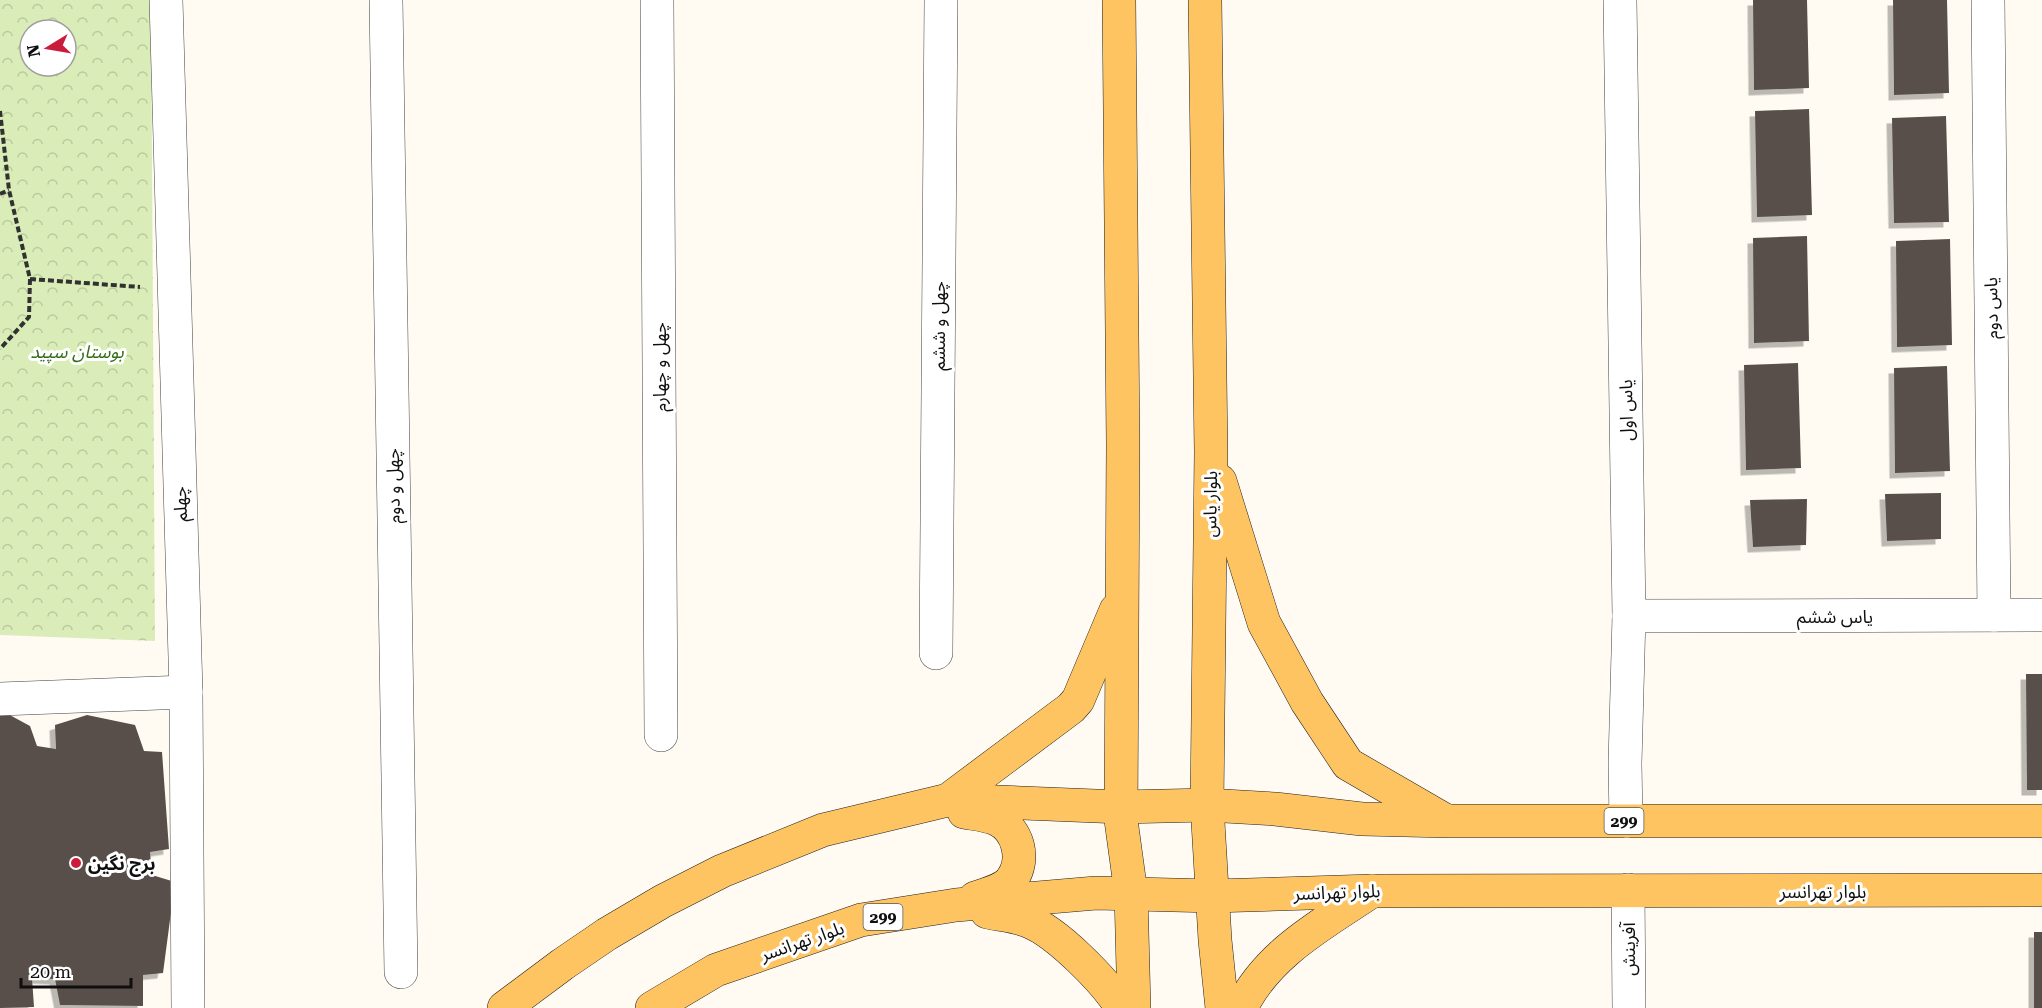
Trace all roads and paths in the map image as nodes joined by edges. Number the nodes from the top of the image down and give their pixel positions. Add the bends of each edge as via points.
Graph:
1 (166, 0) edge
2 (386, 0) edge
3 (657, 0) edge
4 (941, 0) edge
5 (1119, 0) edge
6 (1205, 0) edge
7 (1620, 0) edge
8 (1988, 0) edge
9 (0, 111) edge
10 (9, 190) junction
11 (0, 194) edge
12 (30, 279) junction
13 (173, 289) junction
14 (0, 348) edge
15 (1211, 452) junction
16 (1123, 595) junction
17 (1994, 615) junction
18 (2042, 615) edge
19 (1629, 616) junction
20 (936, 653) dead end
21 (186, 692) junction
22 (0, 699) edge
23 (661, 735) dead end
24 (948, 800) junction
25 (1207, 805) junction
26 (1121, 807) junction
27 (910, 809) junction
28 (1447, 821) junction
29 (1626, 821) junction
30 (2042, 821) edge
31 (1628, 890) junction
32 (2042, 890) edge
33 (1372, 891) junction
34 (1131, 893) junction
35 (1213, 896) junction
36 (956, 905) junction
37 (401, 972) dead end
38 (188, 1008) edge
39 (504, 1008) edge
40 (652, 1008) edge
41 (1122, 1008) edge
42 (1134, 1008) edge
43 (1222, 1008) edge
44 (1241, 1008) edge
45 (1629, 1008) edge

1 - 13 street, چهلم
2 - 37 street, چهل و دوم
3 - 23 street, چهل و چهارم
4 - 20 street, چهل و ششم
5 - 16 main road
6 - 15 main road, بلوار یاس
7 - 19 street, یاس اول
8 - 17 street, یاس دوم
9 - 10 path
10 - 11 path
10 - 12 path
12 - 13 path
12 - 14 path via 29,317
13 - 21 street, چهلم
15 - 25 main road, بلوار یاس
15 - 28 main road via 1264,623 1307,702 1348,764
16 - 24 main road via 1078,700
16 - 26 main road
17 - 18 street, یاس ششم
17 - 19 street, یاس ششم
19 - 29 street, یاس اول
21 - 22 street
21 - 38 street, چهلم
24 - 26 main road, 299
24 - 27 main road
25 - 26 main road, 299
25 - 28 main road, 299 via 1362,819
25 - 35 main road, بلوار یاس
26 - 34 main road
27 - 36 main road via 994,818 1016,837 1019,861 1012,880
27 - 39 main road via 823,830 722,871 608,934
28 - 29 main road, 299
29 - 30 main road, 299
31 - 32 main road, بلوار تهرانسر / 299
31 - 33 main road, بلوار تهرانسر / 299
31 - 45 street, آفرینش
33 - 35 main road, بلوار تهرانسر / 299
33 - 44 main road via 1286,949 1259,979
34 - 35 main road, بلوار تهرانسر / 299
34 - 36 main road, بلوار تهرانسر / 299
34 - 42 main road
35 - 43 main road, بلوار یاس
36 - 40 main road, بلوار تهرانسر / 299 via 861,920 716,970
36 - 41 main road via 1026,920 1043,928 1095,973

